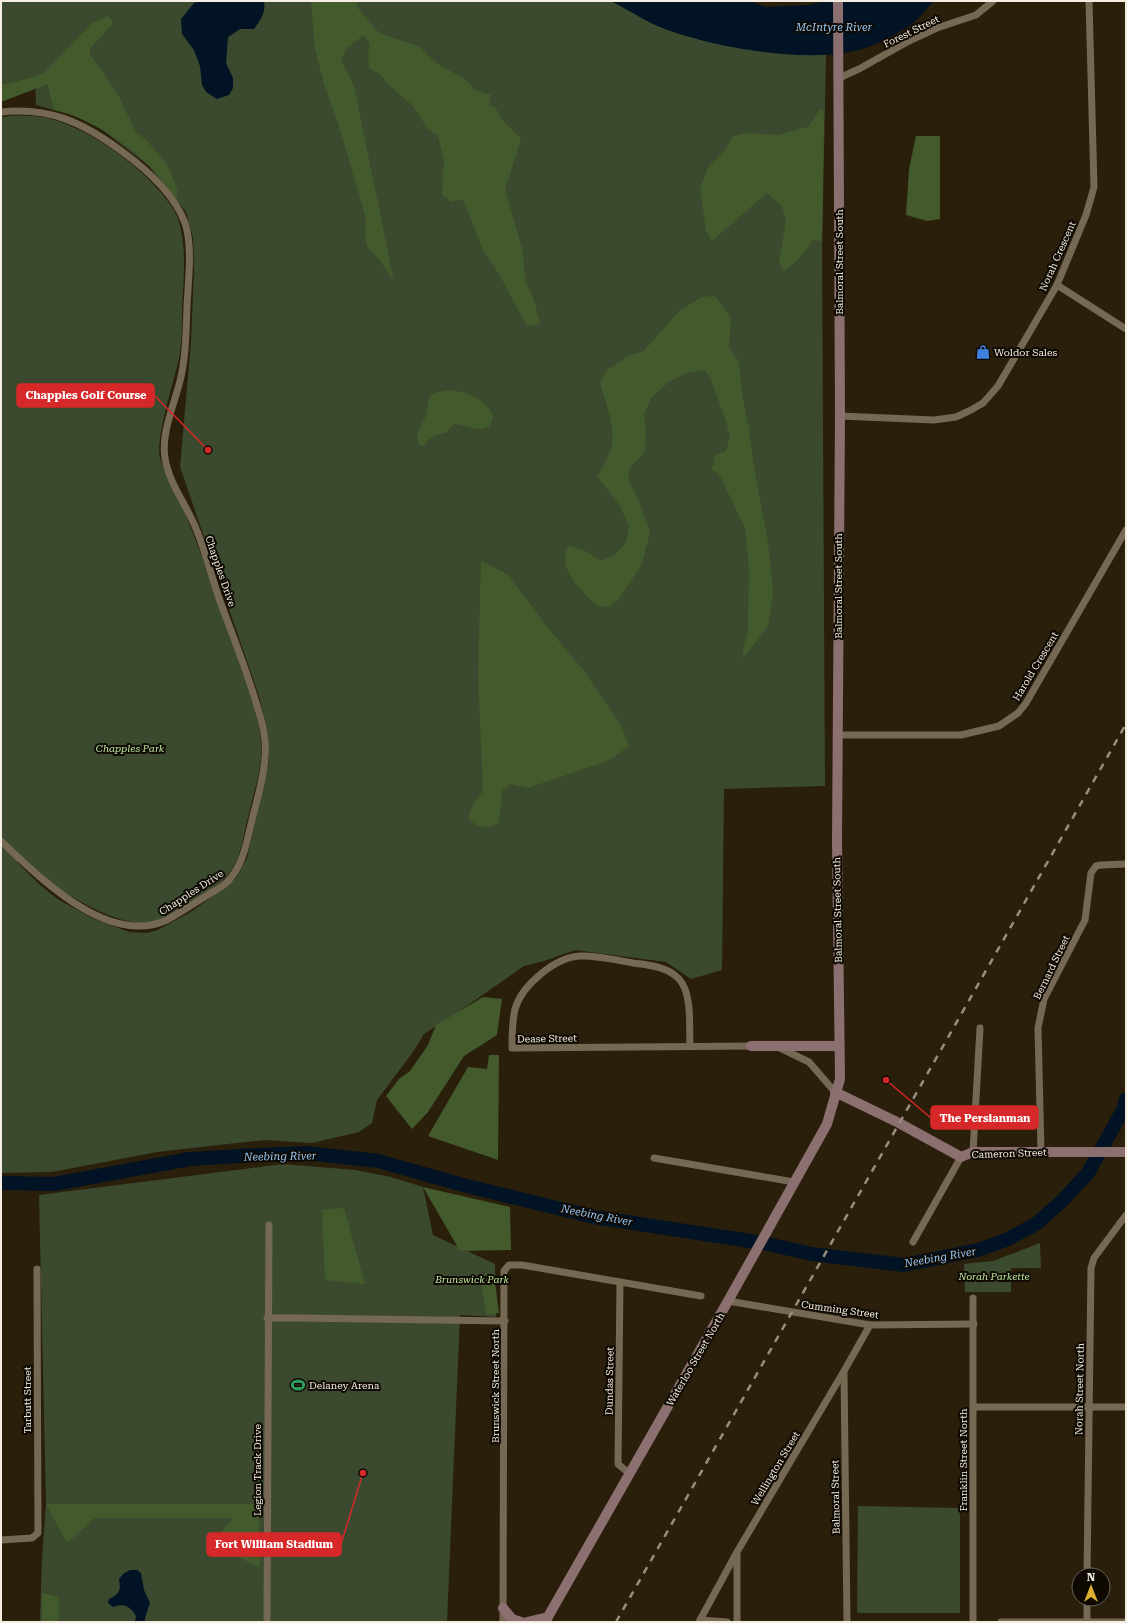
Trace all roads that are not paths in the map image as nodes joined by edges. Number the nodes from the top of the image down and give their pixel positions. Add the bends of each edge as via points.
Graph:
1 (838, 1) edge
2 (993, 1) edge
3 (1089, 1) edge
4 (838, 78) junction
5 (1, 112) edge
6 (1057, 285) junction
7 (1126, 329) edge
8 (840, 416) junction
9 (1126, 530) edge
10 (837, 735) junction
11 (1, 841) edge
12 (1126, 864) edge
13 (980, 1028) dead end
14 (690, 1046) junction
15 (751, 1046) junction
16 (839, 1046) junction
17 (835, 1092) junction
18 (973, 1152) junction
19 (1041, 1152) junction
20 (1126, 1152) edge
21 (961, 1157) junction
22 (654, 1158) dead end
23 (794, 1182) junction
24 (1126, 1215) edge
25 (269, 1225) dead end
26 (913, 1242) dead end
27 (37, 1269) dead end
28 (620, 1282) junction
29 (700, 1296) dead end
30 (974, 1298) dead end
31 (728, 1301) junction
32 (267, 1318) junction
33 (505, 1321) junction
34 (974, 1324) junction
35 (870, 1325) junction
36 (844, 1371) junction
37 (973, 1407) junction
38 (1089, 1407) junction
39 (1126, 1407) edge
40 (630, 1474) junction
41 (1, 1540) edge
42 (737, 1552) junction
43 (1087, 1567) edge
44 (1087, 1607) edge
45 (503, 1608) junction
46 (546, 1619) edge
47 (699, 1621) edge
48 (267, 1622) edge
49 (503, 1622) edge
50 (521, 1622) edge
51 (527, 1622) edge
52 (726, 1622) edge
53 (737, 1622) edge
54 (847, 1622) edge
55 (973, 1622) edge
56 (1001, 1622) edge
57 (1087, 1622) edge
58 (1126, 1622) edge

1 - 4 main road, Balmoral Street South
2 - 4 street, Forest Street via 976,15 937,28
3 - 6 street, Norah Crescent via 1094,187 1086,215
4 - 8 main road, Balmoral Street South
5 - 11 street, Chapples Drive via 46,113 86,128 129,156 149,174 177,207 185,224 189,265 185,353 164,444 165,458 168,470 196,529 247,672 263,729 266,757 248,839 237,868 227,882 158,924 136,927 123,925 80,906 62,896 40,878
6 - 7 street
6 - 8 street, Norah Crescent via 998,386 982,403 971,410 956,417 934,420
8 - 10 main road, Balmoral Street South
9 - 10 street, Harold Crescent via 1026,703 999,726 961,735
10 - 16 main road, Balmoral Street South
12 - 19 street, Bernard Street via 1096,866 1091,873 1085,920 1044,999 1038,1028
13 - 18 street
14 - 14 street, Dease Street via 688,999 679,978 663,969 601,958 580,956 560,962 546,970 533,980 523,994 516,1007 513,1021 512,1048
14 - 15 street, Dease Street
15 - 16 main road
15 - 17 street, Dease Street via 783,1049 809,1062
16 - 17 main road, Balmoral Street South via 840,1080
17 - 21 main road, Cameron Street
17 - 23 main road, Waterloo Street North via 827,1124
18 - 19 main road, Cameron Street
18 - 21 main road, Cameron Street
19 - 20 main road, Cameron Street
21 - 26 street
22 - 23 street
23 - 31 main road, Waterloo Street North
24 - 38 street, Norah Street North via 1094,1258 1091,1268
25 - 32 street, Legion Track Drive
27 - 41 street, Tarbutt Street via 38,1533 32,1538
28 - 29 street
28 - 33 street, Brunswick Street North via 509,1265 504,1271
28 - 40 street, Dundas Street via 618,1464
30 - 34 street, Franklin Street North
31 - 35 street, Cumming Street
31 - 40 main road, Waterloo Street North
32 - 33 street
32 - 48 street, Legion Track Drive
33 - 45 street, Brunswick Street North
34 - 35 street, Cumming Street
34 - 37 street, Franklin Street North
35 - 36 street, Wellington Street
36 - 42 street, Wellington Street
36 - 54 street, Balmoral Street
37 - 38 street
37 - 55 street, Franklin Street North
38 - 39 street
38 - 43 street, Norah Street North
40 - 46 main road, Waterloo Street North
42 - 47 street, Wellington Street
42 - 53 street
44 - 57 street
45 - 49 street, Brunswick Street North
45 - 50 main road via 512,1619
46 - 51 main road
47 - 52 street
56 - 57 street
57 - 58 street

